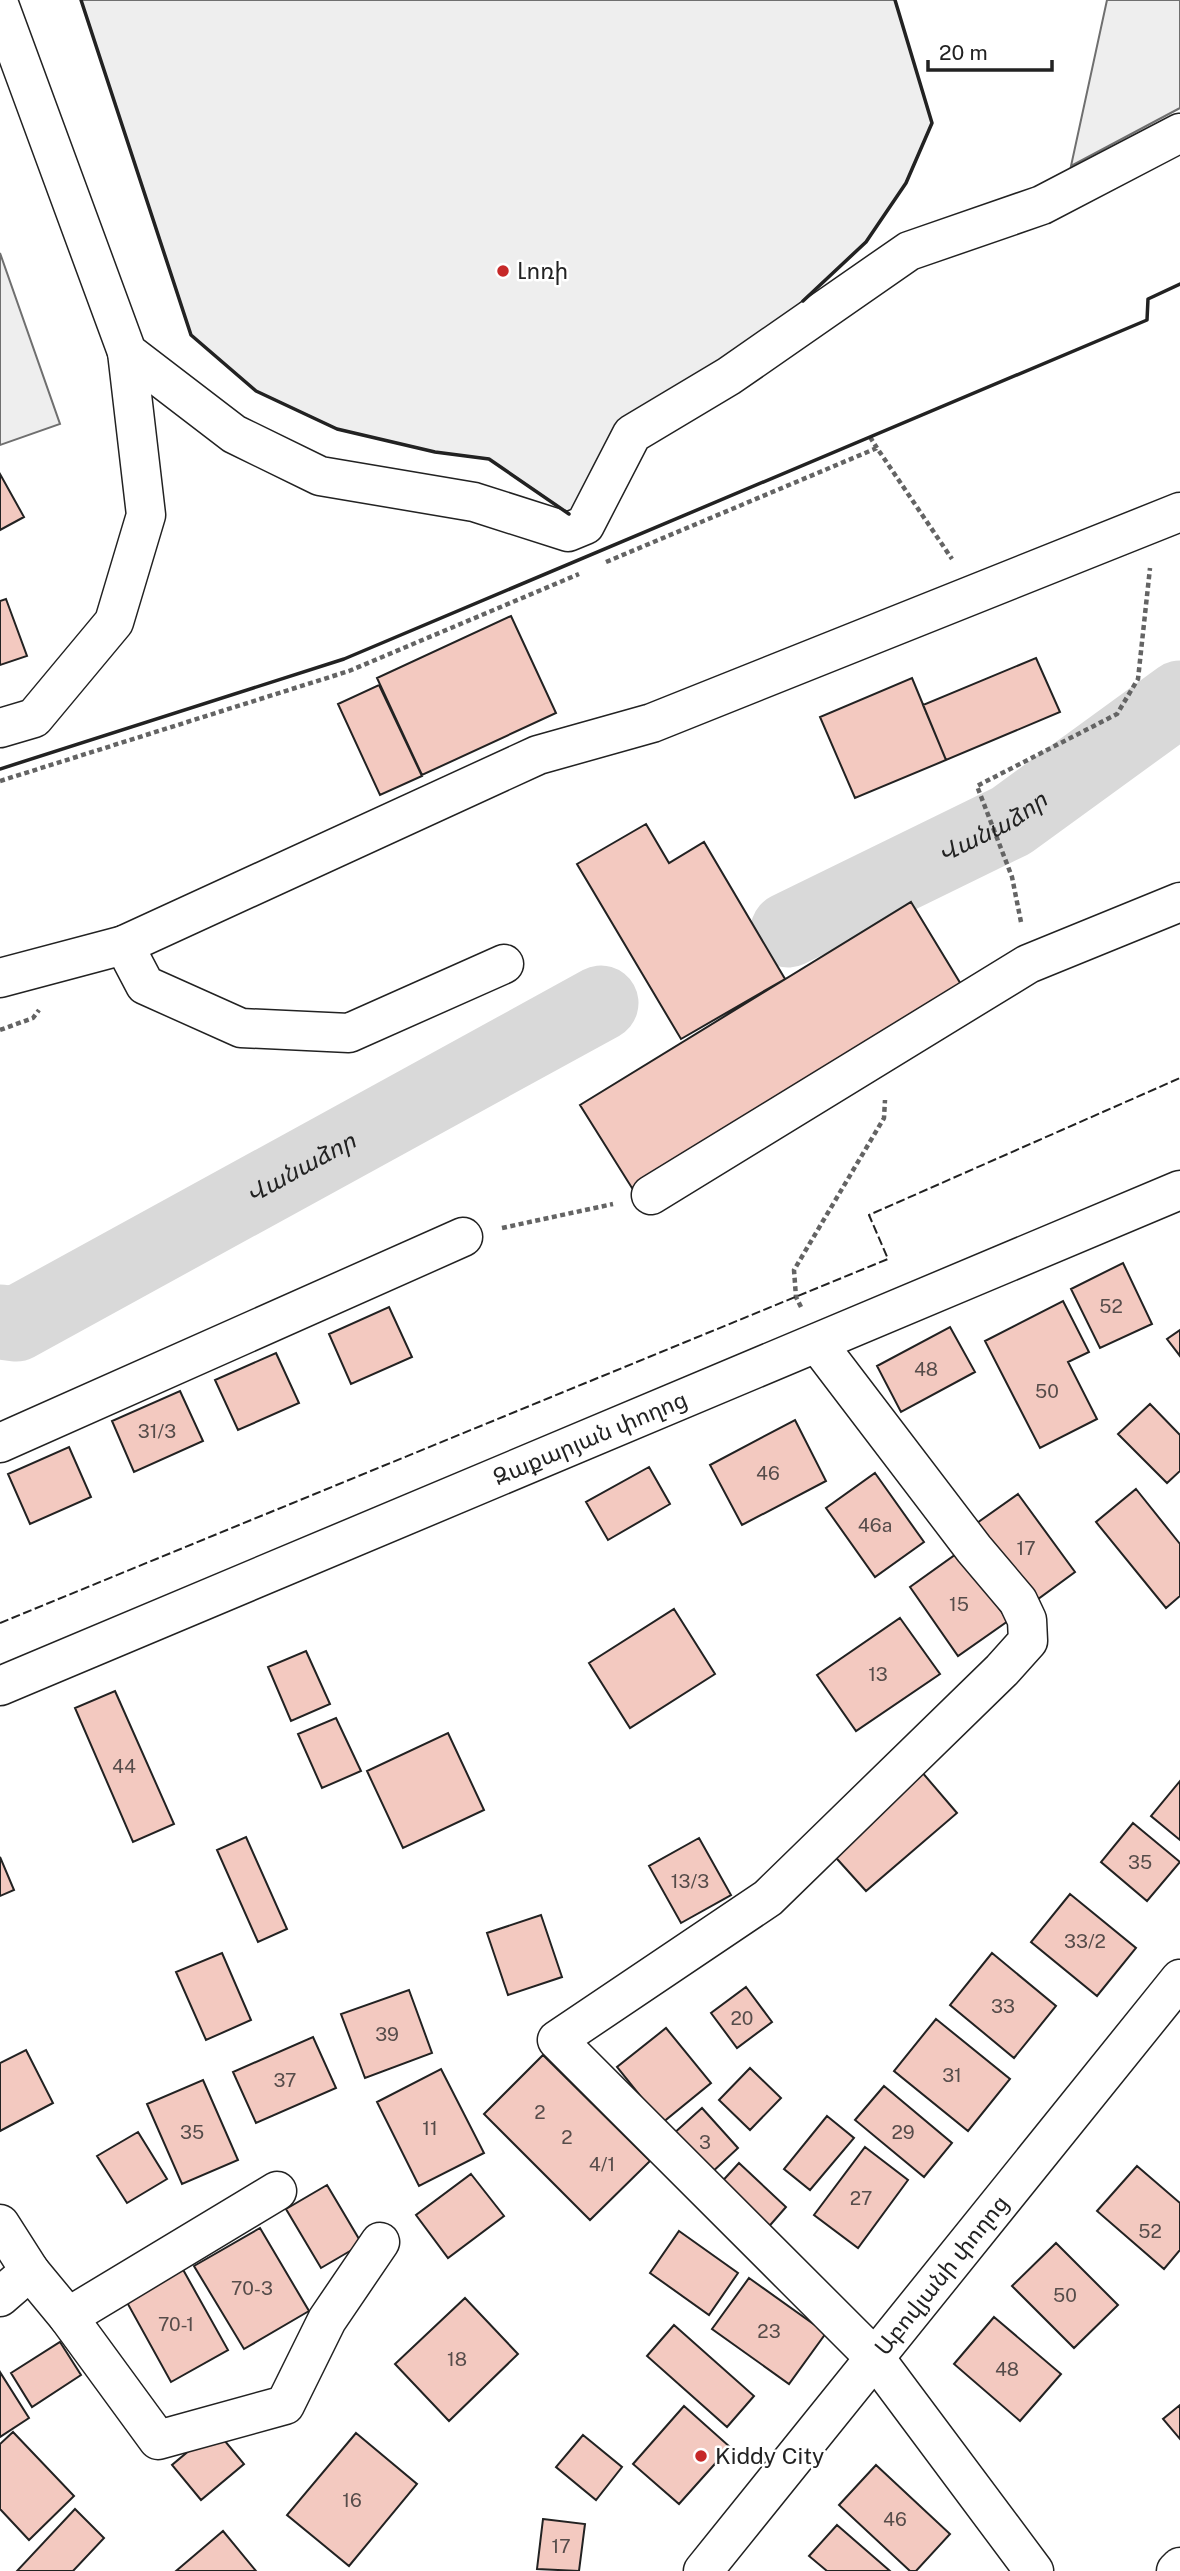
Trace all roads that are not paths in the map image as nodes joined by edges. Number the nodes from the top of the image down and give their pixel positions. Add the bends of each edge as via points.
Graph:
1 (0, 7) edge
2 (1180, 133) edge
3 (127, 352) junction
4 (1168, 517) edge
5 (0, 728) edge
6 (1180, 902) edge
7 (124, 945) junction
8 (504, 964) dead end
9 (0, 978) edge
10 (1180, 1190) edge
11 (651, 1195) road end
12 (463, 1237) road end
13 (817, 1343) junction
14 (0, 1443) edge
15 (0, 1686) edge
16 (1180, 1979) edge
17 (277, 2191) dead end
18 (0, 2224) edge
19 (380, 2242) dead end
20 (30, 2271) junction
21 (0, 2297) edge
22 (68, 2317) junction
23 (875, 2358) junction
24 (1180, 2567) edge
25 (703, 2571) edge
26 (1034, 2571) edge
27 (1176, 2571) edge

1 - 3 street
2 - 3 street via 1042,205 909,251 729,376 632,434 585,525 568,532 474,502 320,475 234,434
3 - 5 street via 146,515 114,622 34,718
4 - 7 street via 652,723 538,755
6 - 11 street via 1028,964
7 - 8 street via 145,985 241,1028 349,1033
7 - 9 street
10 - 13 street, Զաքարյան փողոց
12 - 14 street
13 - 15 street, Զաքարյան փողոց
13 - 23 street via 1018,1601 1027,1620 1028,1641 768,1898 556,2040
16 - 23 street, Աբովյանի փողոց
17 - 22 street
18 - 20 street
19 - 22 street via 327,2320 285,2405 158,2440
20 - 21 street
20 - 22 street
23 - 25 street, Աբովյանի փողոց
23 - 26 street
24 - 27 street

